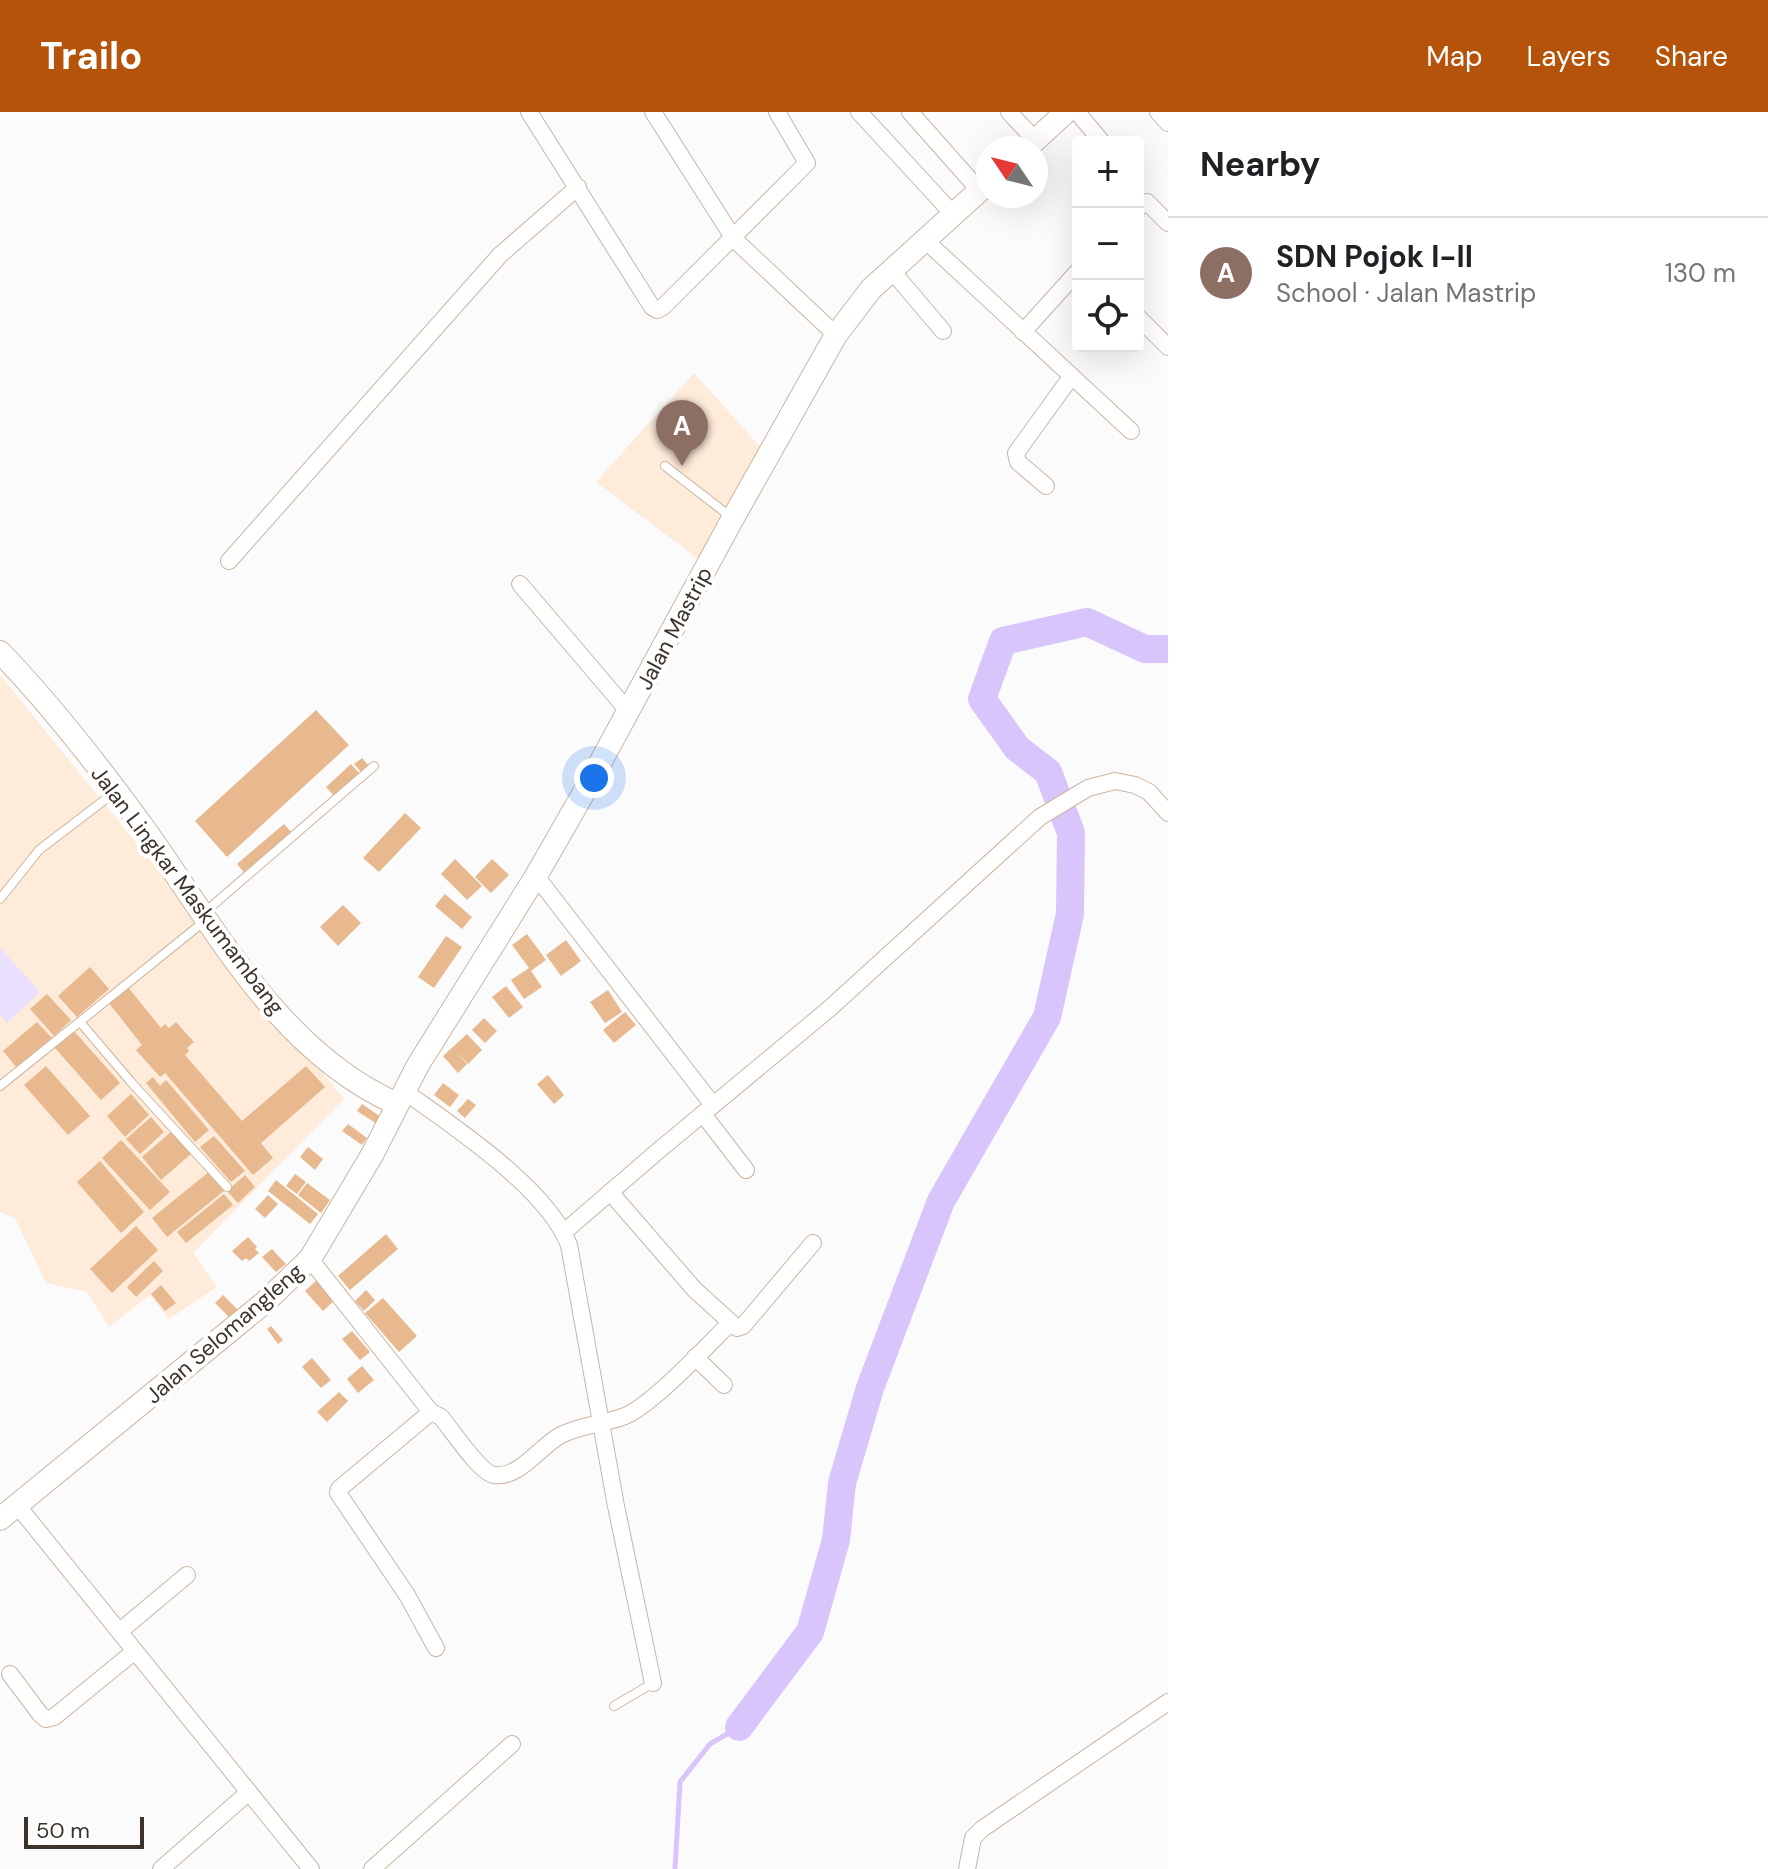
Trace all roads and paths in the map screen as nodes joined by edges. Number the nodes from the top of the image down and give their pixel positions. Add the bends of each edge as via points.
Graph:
1 (529, 112) edge
2 (653, 112) edge
3 (777, 112) edge
4 (859, 112) edge
5 (910, 112) edge
6 (1009, 112) edge
7 (1066, 112) edge
8 (1077, 112) edge
9 (1158, 112) edge
10 (1168, 123) edge
11 (1026, 136) edge
12 (1040, 136) edge
13 (1097, 136) edge
14 (976, 179) edge
15 (578, 187) junction
16 (976, 194) edge
17 (1144, 204) edge
18 (954, 215) junction
19 (1168, 223) edge
20 (734, 239) junction
21 (926, 241) junction
22 (892, 271) junction
23 (1072, 278) edge
24 (1144, 323) edge
25 (943, 331) dead end
26 (1023, 332) junction
27 (836, 335) junction
28 (1168, 347) edge
29 (1071, 377) junction
30 (1131, 431) dead end
31 (665, 466) dead end
32 (1046, 486) dead end
33 (733, 518) junction
34 (229, 561) dead end
35 (520, 584) dead end
36 (0, 652) edge
37 (629, 712) junction
38 (374, 766) dead end
39 (115, 792) junction
40 (1168, 813) edge
41 (536, 876) junction
42 (0, 899) edge
43 (205, 917) junction
44 (80, 1022) junction
45 (0, 1086) edge
46 (400, 1098) junction
47 (708, 1109) junction
48 (746, 1170) dead end
49 (227, 1187) dead end
50 (610, 1192) junction
51 (564, 1232) junction
52 (813, 1243) dead end
53 (310, 1259) junction
54 (730, 1323) junction
55 (695, 1357) junction
56 (724, 1385) dead end
57 (431, 1412) junction
58 (596, 1423) junction
59 (9, 1512) edge
60 (187, 1575) dead end
61 (120, 1631) junction
62 (436, 1648) dead end
63 (135, 1651) junction
64 (10, 1674) dead end
65 (647, 1687) joint
66 (1168, 1702) edge
67 (614, 1706) dead end
68 (512, 1744) dead end
69 (249, 1792) junction
70 (306, 1868) edge
71 (161, 1869) edge
72 (372, 1869) edge
73 (967, 1869) edge

1 - 15 street
2 - 20 street
3 - 20 street via 807,163
4 - 18 street
5 - 14 street
6 - 11 street
7 - 12 street
8 - 13 street
9 - 10 street
15 - 20 street via 654,309 663,307
15 - 34 street via 500,255
16 - 18 street, Jalan Mastrip
17 - 19 street
18 - 21 street, Jalan Mastrip
20 - 27 street
21 - 22 street, Jalan Mastrip
21 - 26 street
22 - 25 street
22 - 27 street, Jalan Mastrip
23 - 26 street
24 - 28 street
26 - 29 street
27 - 33 street, Jalan Mastrip
29 - 30 street
29 - 32 street via 1016,453 1018,462
31 - 33 lane
33 - 37 street, Jalan Mastrip
35 - 37 street
36 - 39 street, Jalan Lingkar Maskumambang
37 - 41 street, Jalan Mastrip
38 - 43 lane
39 - 42 lane via 39,850
39 - 43 street, Jalan Lingkar Maskumambang
40 - 47 street via 1149,792 1115,781 1088,788 1040,817 829,1009
41 - 46 street, Jalan Mastrip
41 - 47 street
43 - 44 lane
43 - 46 street, Jalan Lingkar Maskumambang via 302,1041 353,1081
44 - 45 lane
44 - 49 lane
46 - 51 street via 524,1184
46 - 53 street, Jalan Selomangleng
47 - 48 street
47 - 50 street
50 - 51 street
50 - 54 street
51 - 58 street
52 - 54 street via 743,1326
53 - 57 street
53 - 59 street, Jalan Selomangleng
54 - 55 street
55 - 56 street
55 - 58 street via 627,1415
57 - 58 street via 441,1417 485,1471 496,1475 510,1474 558,1436
57 - 62 street via 338,1493
58 - 65 street
59 - 61 street
60 - 61 street
61 - 63 street
63 - 64 street via 46,1719
63 - 69 street
65 - 67 lane
66 - 73 street via 982,1829 973,1838
68 - 72 street
69 - 70 street
69 - 71 street

